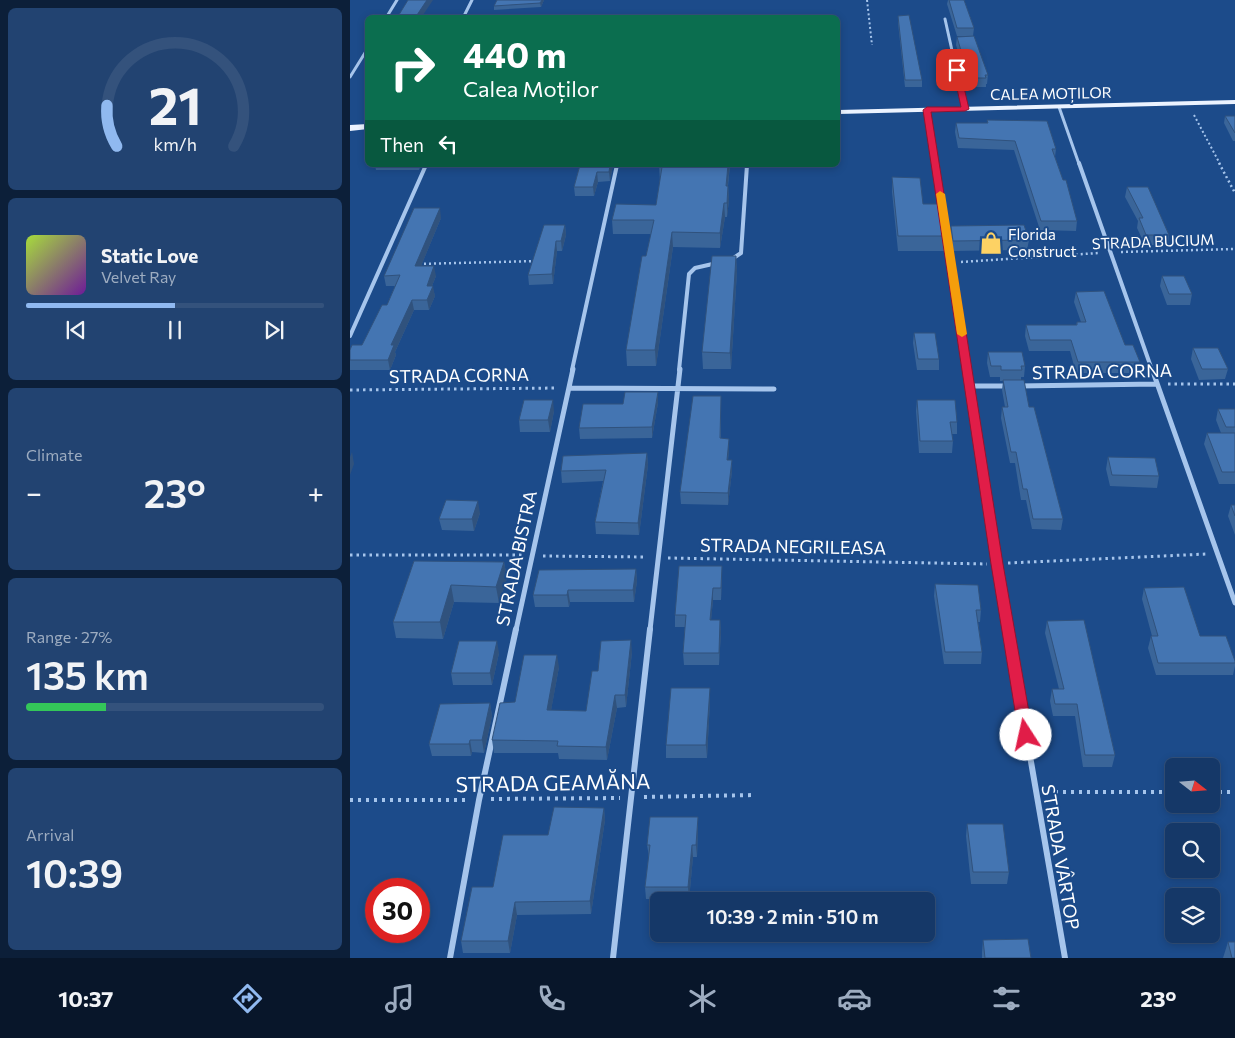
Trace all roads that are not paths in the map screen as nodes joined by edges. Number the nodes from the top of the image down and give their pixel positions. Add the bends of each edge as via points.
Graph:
1 (397, 0) edge
2 (472, 0) edge
3 (388, 15) edge
4 (464, 15) edge
5 (945, 19) dead end
6 (365, 53) edge
7 (350, 76) edge
8 (1235, 102) edge
9 (1059, 107) junction
10 (965, 109) junction
11 (927, 110) junction
12 (840, 112) edge
13 (365, 126) edge
14 (350, 128) edge
15 (425, 167) edge
16 (617, 167) edge
17 (747, 167) edge
18 (730, 260) edge
19 (721, 262) edge
20 (350, 336) edge
21 (1157, 384) junction
22 (970, 386) junction
23 (569, 388) junction
24 (678, 388) junction
25 (774, 389) dead end
26 (1235, 603) edge
27 (450, 958) edge
28 (613, 958) edge
29 (1065, 958) edge

1 - 3 street
2 - 4 street
5 - 10 street
6 - 7 street
8 - 9 main road, CALEA MOȚILOR
9 - 10 main road, CALEA MOȚILOR
9 - 21 street
10 - 11 main road, CALEA MOȚILOR
11 - 12 main road, CALEA MOȚILOR
11 - 22 street, STRADA VÂRTOP
13 - 14 main road
15 - 20 street
16 - 23 street, STRADA BISTRA
17 - 18 street via 741,253
19 - 24 street via 695,268 689,274
21 - 22 street, STRADA CORNA
21 - 26 street
22 - 29 street, STRADA VÂRTOP via 997,564
23 - 24 street
23 - 27 street, STRADA BISTRA via 479,800
24 - 25 street
24 - 28 street

